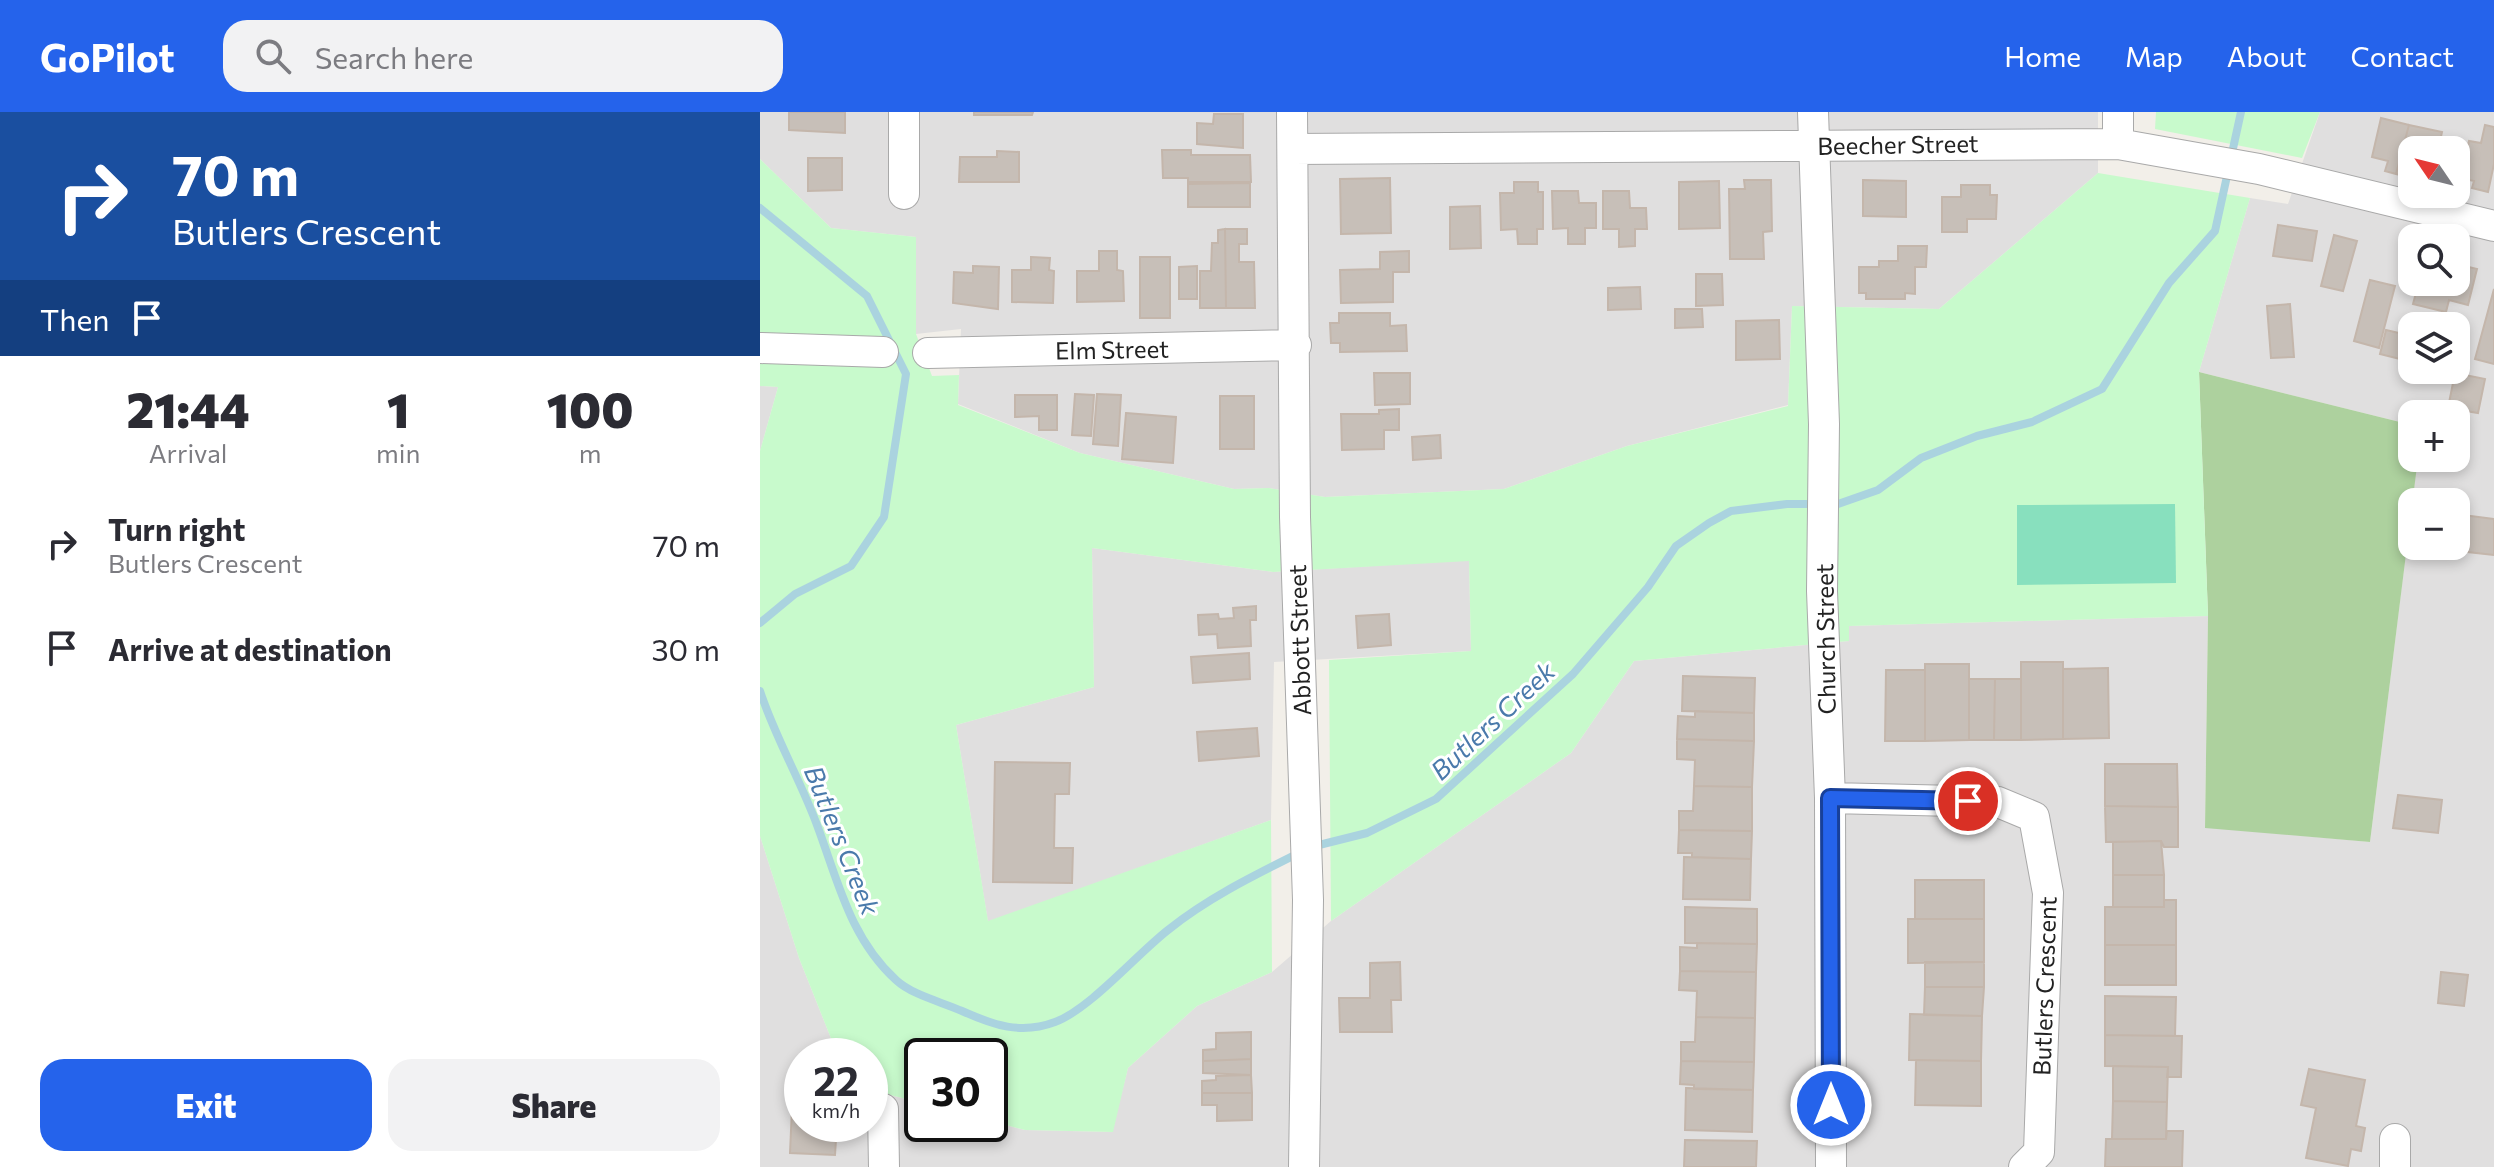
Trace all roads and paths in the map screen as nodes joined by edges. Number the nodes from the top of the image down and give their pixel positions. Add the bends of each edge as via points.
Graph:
1 (904, 112) edge
2 (1292, 112) edge
3 (1813, 112) edge
4 (2118, 112) edge
5 (2118, 144) junction
6 (1814, 145) junction
7 (1293, 149) junction
8 (904, 194) dead end
9 (2494, 226) edge
10 (1296, 345) junction
11 (760, 348) edge
12 (883, 352) dead end
13 (928, 353) dead end
14 (1830, 798) junction
15 (884, 1142) edge
16 (884, 1167) edge
17 (1304, 1167) edge
18 (1831, 1167) edge
19 (2024, 1167) edge

1 - 8 street
2 - 7 street, Abbott Street
3 - 6 street, Church Street
4 - 5 street
5 - 6 street, Beecher Street
5 - 9 street, Beecher Street via 2259,169
6 - 7 street, Beecher Street
6 - 14 street, Church Street
7 - 10 street, Abbott Street
10 - 13 street, Elm Street
10 - 17 street, Abbott Street via 1295,517 1308,900
11 - 12 street
14 - 18 street, Church Street
14 - 19 street, Butlers Crescent via 1998,802 2034,817 2048,893 2039,1152
15 - 16 street

